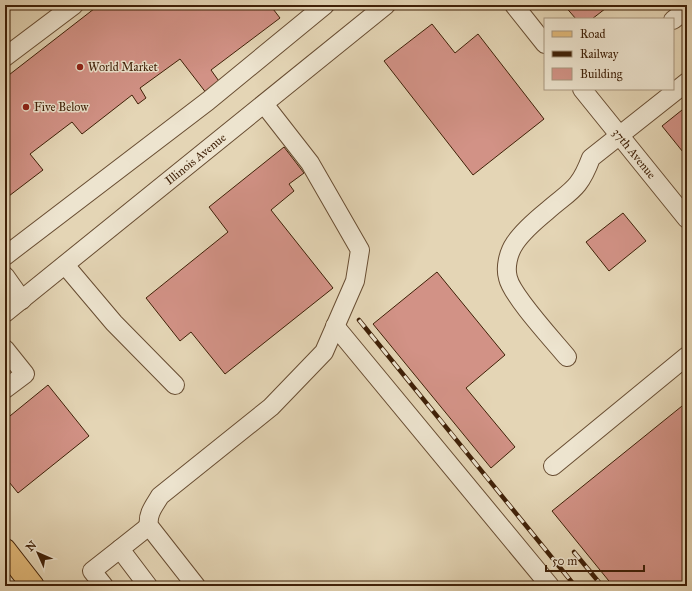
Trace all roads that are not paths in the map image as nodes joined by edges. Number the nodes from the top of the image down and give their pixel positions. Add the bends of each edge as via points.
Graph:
1 (74, 5) edge
2 (325, 5) edge
3 (386, 5) edge
4 (514, 5) edge
5 (687, 9) edge
6 (674, 19) edge
7 (544, 43) edge
8 (5, 58) edge
9 (687, 82) edge
10 (585, 90) edge
11 (264, 104) junction
12 (619, 135) junction
13 (687, 219) edge
14 (5, 256) edge
15 (65, 265) junction
16 (5, 276) edge
17 (22, 300) junction
18 (5, 313) edge
19 (335, 326) junction
20 (5, 349) edge
21 (567, 356) dead end
22 (687, 356) edge
23 (175, 385) dead end
24 (5, 389) edge
25 (553, 466) dead end
26 (149, 526) junction
27 (120, 549) junction
28 (5, 550) edge
29 (33, 586) edge
30 (104, 586) edge
31 (148, 586) edge
32 (196, 586) edge
33 (550, 586) edge

1 - 8 street
2 - 14 street via 208,101
3 - 11 street, Illinois Avenue
4 - 7 street
5 - 6 street
9 - 12 street
10 - 12 street, 37th Avenue
11 - 15 street, Illinois Avenue
11 - 19 street via 310,163 360,250 355,281
12 - 13 street, 37th Avenue
12 - 21 street via 591,158 575,189 548,210 514,244 506,266 508,280 517,296
15 - 17 street, Illinois Avenue
15 - 23 street via 114,323
16 - 17 street
17 - 18 street, Illinois Avenue
19 - 26 street via 324,352 271,407 160,496 150,512
19 - 33 street
20 - 24 street via 25,374
22 - 25 street
26 - 27 street
26 - 32 street
27 - 30 street via 92,571
27 - 31 street
28 - 29 main road

